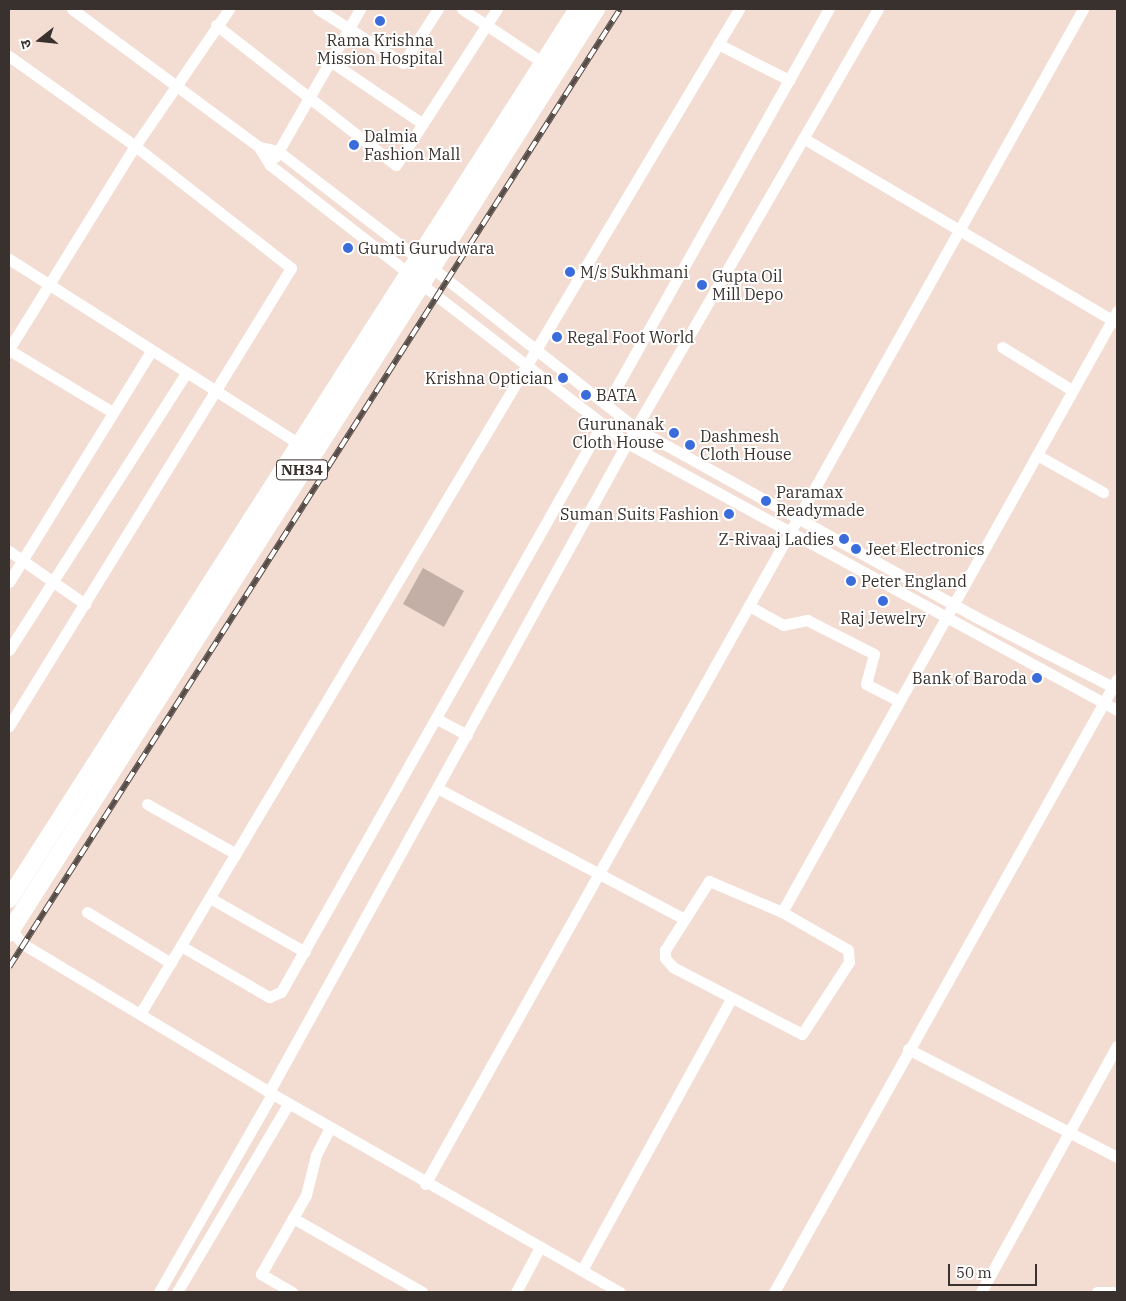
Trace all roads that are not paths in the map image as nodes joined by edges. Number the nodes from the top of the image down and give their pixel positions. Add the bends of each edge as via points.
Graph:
1 (72, 9) edge
2 (228, 9) edge
3 (318, 9) edge
4 (360, 9) edge
5 (438, 9) edge
6 (462, 9) edge
7 (497, 9) edge
8 (578, 9) edge
9 (596, 9) edge
10 (739, 9) edge
11 (829, 9) edge
12 (878, 9) edge
13 (1083, 9) edge
14 (87, 13) edge
15 (216, 25) junction
16 (487, 25) junction
17 (350, 29) junction
18 (718, 44) junction
19 (9, 56) edge
20 (330, 61) junction
21 (550, 68) junction
22 (789, 80) junction
23 (175, 85) junction
24 (307, 98) junction
25 (423, 124) junction
26 (803, 138) junction
27 (135, 146) junction
28 (259, 147) junction
29 (278, 151) junction
30 (270, 165) junction
31 (960, 228) junction
32 (9, 259) edge
33 (431, 267) junction
34 (414, 271) junction
35 (49, 283) junction
36 (1116, 318) edge
37 (1002, 347) dead end
38 (9, 349) edge
39 (538, 349) junction
40 (151, 351) junction
41 (529, 366) junction
42 (186, 373) junction
43 (1072, 390) junction
44 (218, 392) junction
45 (607, 404) junction
46 (112, 412) junction
47 (602, 424) junction
48 (637, 429) junction
49 (298, 443) junction
50 (627, 443) junction
51 (1037, 455) junction
52 (1103, 492) dead end
53 (797, 518) junction
54 (791, 530) junction
55 (9, 551) edge
56 (22, 559) junction
57 (53, 581) junction
58 (9, 582) edge
59 (216, 592) junction
60 (85, 604) junction
61 (955, 604) junction
62 (749, 606) junction
63 (947, 617) junction
64 (9, 650) edge
65 (1116, 684) edge
66 (899, 701) junction
67 (1105, 704) junction
68 (1117, 710) edge
69 (437, 719) junction
70 (9, 726) edge
71 (467, 735) junction
72 (437, 788) junction
73 (147, 804) dead end
74 (236, 854) junction
75 (600, 874) junction
76 (24, 875) junction
77 (9, 884) edge
78 (210, 898) junction
79 (9, 899) edge
80 (87, 912) dead end
81 (782, 912) junction
82 (684, 918) junction
83 (9, 933) edge
84 (181, 946) junction
85 (305, 952) junction
86 (171, 963) junction
87 (731, 999) junction
88 (140, 1014) junction
89 (1117, 1046) edge
90 (908, 1049) junction
91 (270, 1093) junction
92 (288, 1104) junction
93 (330, 1128) junction
94 (1070, 1130) junction
95 (1117, 1157) edge
96 (424, 1184) junction
97 (293, 1218) junction
98 (540, 1248) junction
99 (582, 1270) junction
100 (160, 1292) edge
101 (177, 1292) edge
102 (292, 1292) edge
103 (422, 1292) edge
104 (516, 1292) edge
105 (620, 1292) edge
106 (774, 1292) edge
107 (981, 1292) edge
108 (1097, 1292) edge
109 (1113, 1292) edge

1 - 14 street
2 - 15 street
3 - 17 street
4 - 17 street
5 - 17 street via 403,63
6 - 16 street
7 - 16 street
8 - 21 highway, NH34
9 - 21 highway, NH34
10 - 18 street
11 - 22 street
12 - 26 street
13 - 31 street
14 - 23 street
15 - 23 street
15 - 24 street
16 - 21 street
16 - 25 street
17 - 20 street
18 - 22 street
18 - 39 street
19 - 27 street
20 - 24 street
20 - 25 street
21 - 33 highway, NH34
21 - 34 highway, NH34
22 - 45 street
23 - 27 street
23 - 28 street
24 - 25 street via 396,165
24 - 29 street
26 - 31 street
26 - 48 street
27 - 35 street
27 - 44 street via 291,268
28 - 29 street
28 - 30 street
29 - 30 street
29 - 34 street
30 - 34 street
31 - 36 street
31 - 53 street
32 - 35 street
33 - 34 highway, NH34
33 - 39 street
34 - 41 street
34 - 49 highway, NH34
34 - 59 highway, NH34
35 - 38 street
35 - 40 street
36 - 43 street
37 - 43 street
38 - 46 street
39 - 41 street
39 - 45 street
40 - 42 street
40 - 46 street
41 - 47 street
41 - 74 street
42 - 44 street
42 - 57 street
43 - 51 street
44 - 49 street
44 - 60 street
45 - 48 street
46 - 56 street
47 - 50 street
47 - 69 street
48 - 50 street
48 - 53 street
49 - 59 highway, NH34
50 - 54 street
50 - 71 street
51 - 52 street
51 - 61 street
53 - 54 street
53 - 61 street
54 - 62 street
54 - 63 street
55 - 56 street
56 - 57 street
56 - 58 street
57 - 60 street
57 - 64 street
59 - 76 highway, NH34
59 - 83 highway, NH34
60 - 70 street
61 - 63 street
61 - 65 street
62 - 66 street via 783,625 807,620 874,654 866,684
62 - 75 street
63 - 66 street
63 - 67 street
65 - 67 street
66 - 81 street
67 - 68 street
67 - 90 street
69 - 71 street
69 - 85 street
71 - 72 street
72 - 75 street
72 - 91 street
73 - 74 street
74 - 78 street
75 - 82 street
75 - 96 street
76 - 77 street
76 - 79 highway, NH34
78 - 84 street
78 - 85 street
80 - 86 street
81 - 82 street via 713,881 702,886
81 - 87 street via 843,944 849,962 802,1034
82 - 87 street via 665,950 665,958 673,967
83 - 88 street
84 - 85 street via 273,998 281,992
84 - 86 street
86 - 88 street
87 - 99 street
88 - 91 street
89 - 94 street
90 - 94 street
90 - 106 street
91 - 92 street
91 - 100 street
92 - 93 street
92 - 101 street
93 - 96 street
93 - 97 street via 316,1155 306,1195
94 - 95 street
94 - 107 street
96 - 98 street
97 - 102 street via 261,1274
97 - 103 street
98 - 99 street
98 - 104 street
99 - 105 street
108 - 109 street

